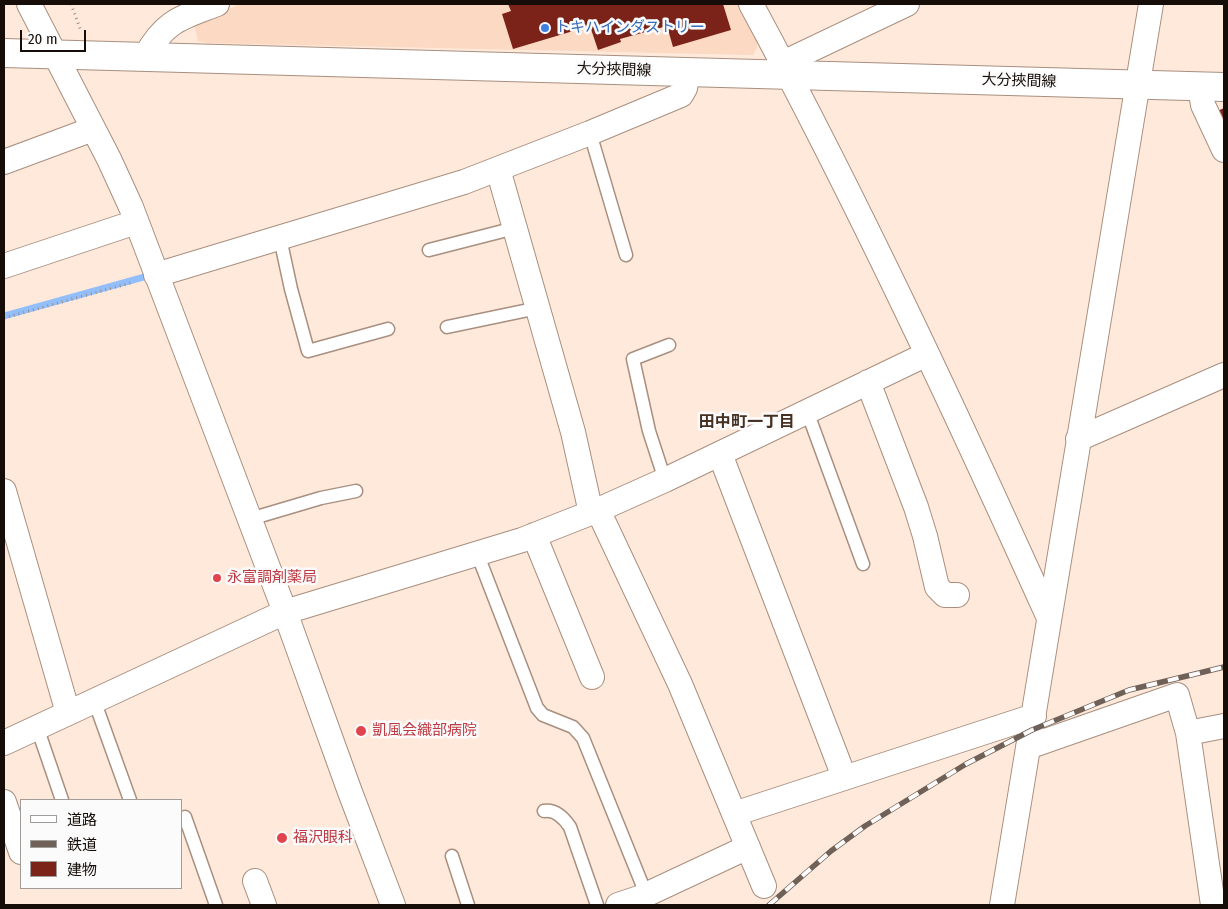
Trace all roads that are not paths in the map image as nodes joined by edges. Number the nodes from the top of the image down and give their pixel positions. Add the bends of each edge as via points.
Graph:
1 (29, 4) edge
2 (217, 4) edge
3 (751, 4) edge
4 (908, 4) edge
5 (1151, 4) edge
6 (4, 53) edge
7 (54, 55) junction
8 (145, 57) junction
9 (786, 69) junction
10 (688, 72) junction
11 (1137, 84) junction
12 (1212, 87) edge
13 (93, 129) junction
14 (590, 133) junction
15 (1224, 150) edge
16 (4, 162) edge
17 (498, 169) junction
18 (136, 222) junction
19 (515, 228) junction
20 (280, 238) junction
21 (429, 250) dead end
22 (626, 255) dead end
23 (4, 266) edge
24 (156, 275) junction
25 (538, 308) junction
26 (447, 327) dead end
27 (388, 329) dead end
28 (669, 346) dead end
29 (927, 354) junction
30 (1224, 374) edge
31 (868, 382) junction
32 (807, 412) junction
33 (1078, 439) junction
34 (720, 454) junction
35 (665, 480) junction
36 (4, 491) edge
37 (356, 491) dead end
38 (595, 511) junction
39 (250, 519) junction
40 (534, 535) junction
41 (477, 554) junction
42 (863, 564) dead end
43 (956, 595) dead end
44 (286, 612) junction
45 (1049, 618) junction
46 (592, 677) dead end
47 (94, 700) junction
48 (68, 712) junction
49 (1034, 716) junction
50 (1224, 726) edge
51 (37, 727) junction
52 (1188, 733) junction
53 (4, 743) edge
54 (1028, 747) junction
55 (841, 769) dead end
56 (62, 799) edge
57 (130, 799) edge
58 (4, 802) edge
59 (544, 811) dead end
60 (734, 814) junction
61 (185, 817) dead end
62 (748, 847) junction
63 (20, 849) edge
64 (452, 856) dead end
65 (255, 881) dead end
66 (764, 886) dead end
67 (646, 894) junction
68 (216, 905) edge
69 (264, 905) edge
70 (393, 905) edge
71 (468, 905) edge
72 (597, 905) edge
73 (618, 905) edge
74 (1002, 905) edge
75 (1213, 905) edge

1 - 7 street
2 - 8 street via 166,28 157,36
3 - 9 street
4 - 9 street
5 - 11 street
6 - 7 main road, 大分挾間線
7 - 8 main road, 大分挾間線
7 - 13 street
8 - 10 main road, 大分挾間線
9 - 10 main road, 大分挾間線
9 - 11 main road, 大分挾間線
9 - 29 street
10 - 14 street via 681,95
11 - 12 main road, 大分挾間線
11 - 33 street
12 - 15 street via 1203,105
13 - 16 street
13 - 18 street
14 - 17 street
14 - 22 lane
17 - 19 street
17 - 20 street via 434,192
18 - 23 street
18 - 24 street
19 - 21 lane
19 - 25 street
20 - 24 street
20 - 27 lane via 308,351
24 - 39 street
25 - 26 lane
25 - 38 street
28 - 35 lane via 633,358 649,430
29 - 31 street
29 - 45 street
30 - 33 street
31 - 32 street
31 - 43 street via 916,507 938,587 945,595
32 - 34 street
32 - 42 lane
33 - 45 street
34 - 35 street
34 - 55 street
35 - 38 street
36 - 48 street
37 - 39 lane
38 - 40 street
38 - 60 street via 667,654
39 - 44 street
40 - 41 street
40 - 46 street
41 - 44 street
41 - 67 lane via 537,708 543,715 573,727 583,738
44 - 47 street
44 - 70 street
45 - 49 street
47 - 48 street
47 - 57 lane
48 - 51 street
49 - 54 street
49 - 60 street
50 - 52 street
51 - 53 street
51 - 56 lane
52 - 54 street via 1177,695
52 - 75 street
54 - 74 street
58 - 63 street
59 - 72 lane via 556,813 570,827
60 - 62 street
61 - 68 lane
62 - 66 street
62 - 67 street
64 - 71 lane
65 - 69 street
67 - 73 street

